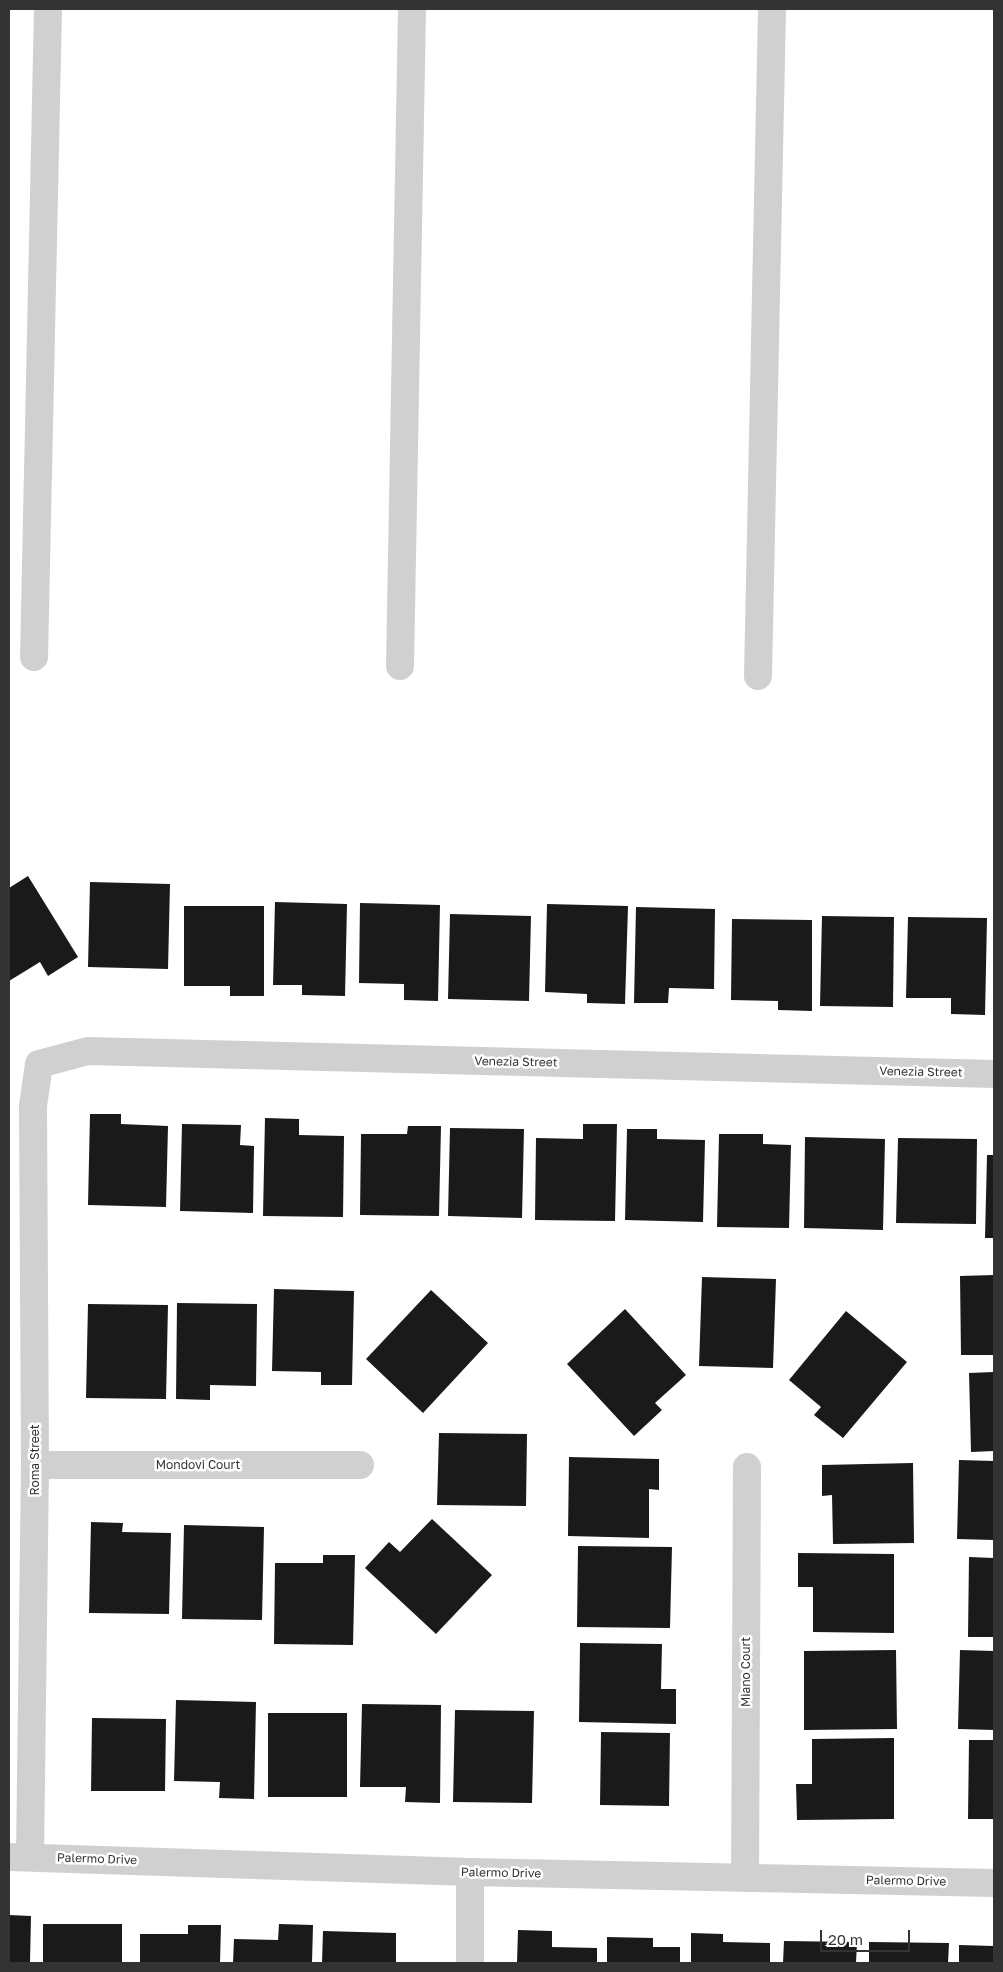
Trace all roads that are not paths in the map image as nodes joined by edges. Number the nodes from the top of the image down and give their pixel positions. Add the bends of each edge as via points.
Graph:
1 (48, 9) edge
2 (412, 9) edge
3 (772, 9) edge
4 (34, 657) dead end
5 (400, 666) dead end
6 (758, 676) dead end
7 (39, 1064) joint
8 (994, 1074) edge
9 (36, 1465) junction
10 (360, 1465) dead end
11 (747, 1467) dead end
12 (20, 1857) edge
13 (470, 1872) junction
14 (745, 1878) junction
15 (994, 1882) edge
16 (470, 1963) edge

1 - 4 street
2 - 5 street
3 - 6 street
7 - 8 street, Venezia Street via 88,1051
7 - 9 street, Roma Street via 33,1106
9 - 10 street, Mondovi Court
9 - 12 street, Roma Street
11 - 14 street, Miano Court
12 - 13 street, Palermo Drive
13 - 14 street, Palermo Drive
13 - 16 street
14 - 15 street, Palermo Drive

